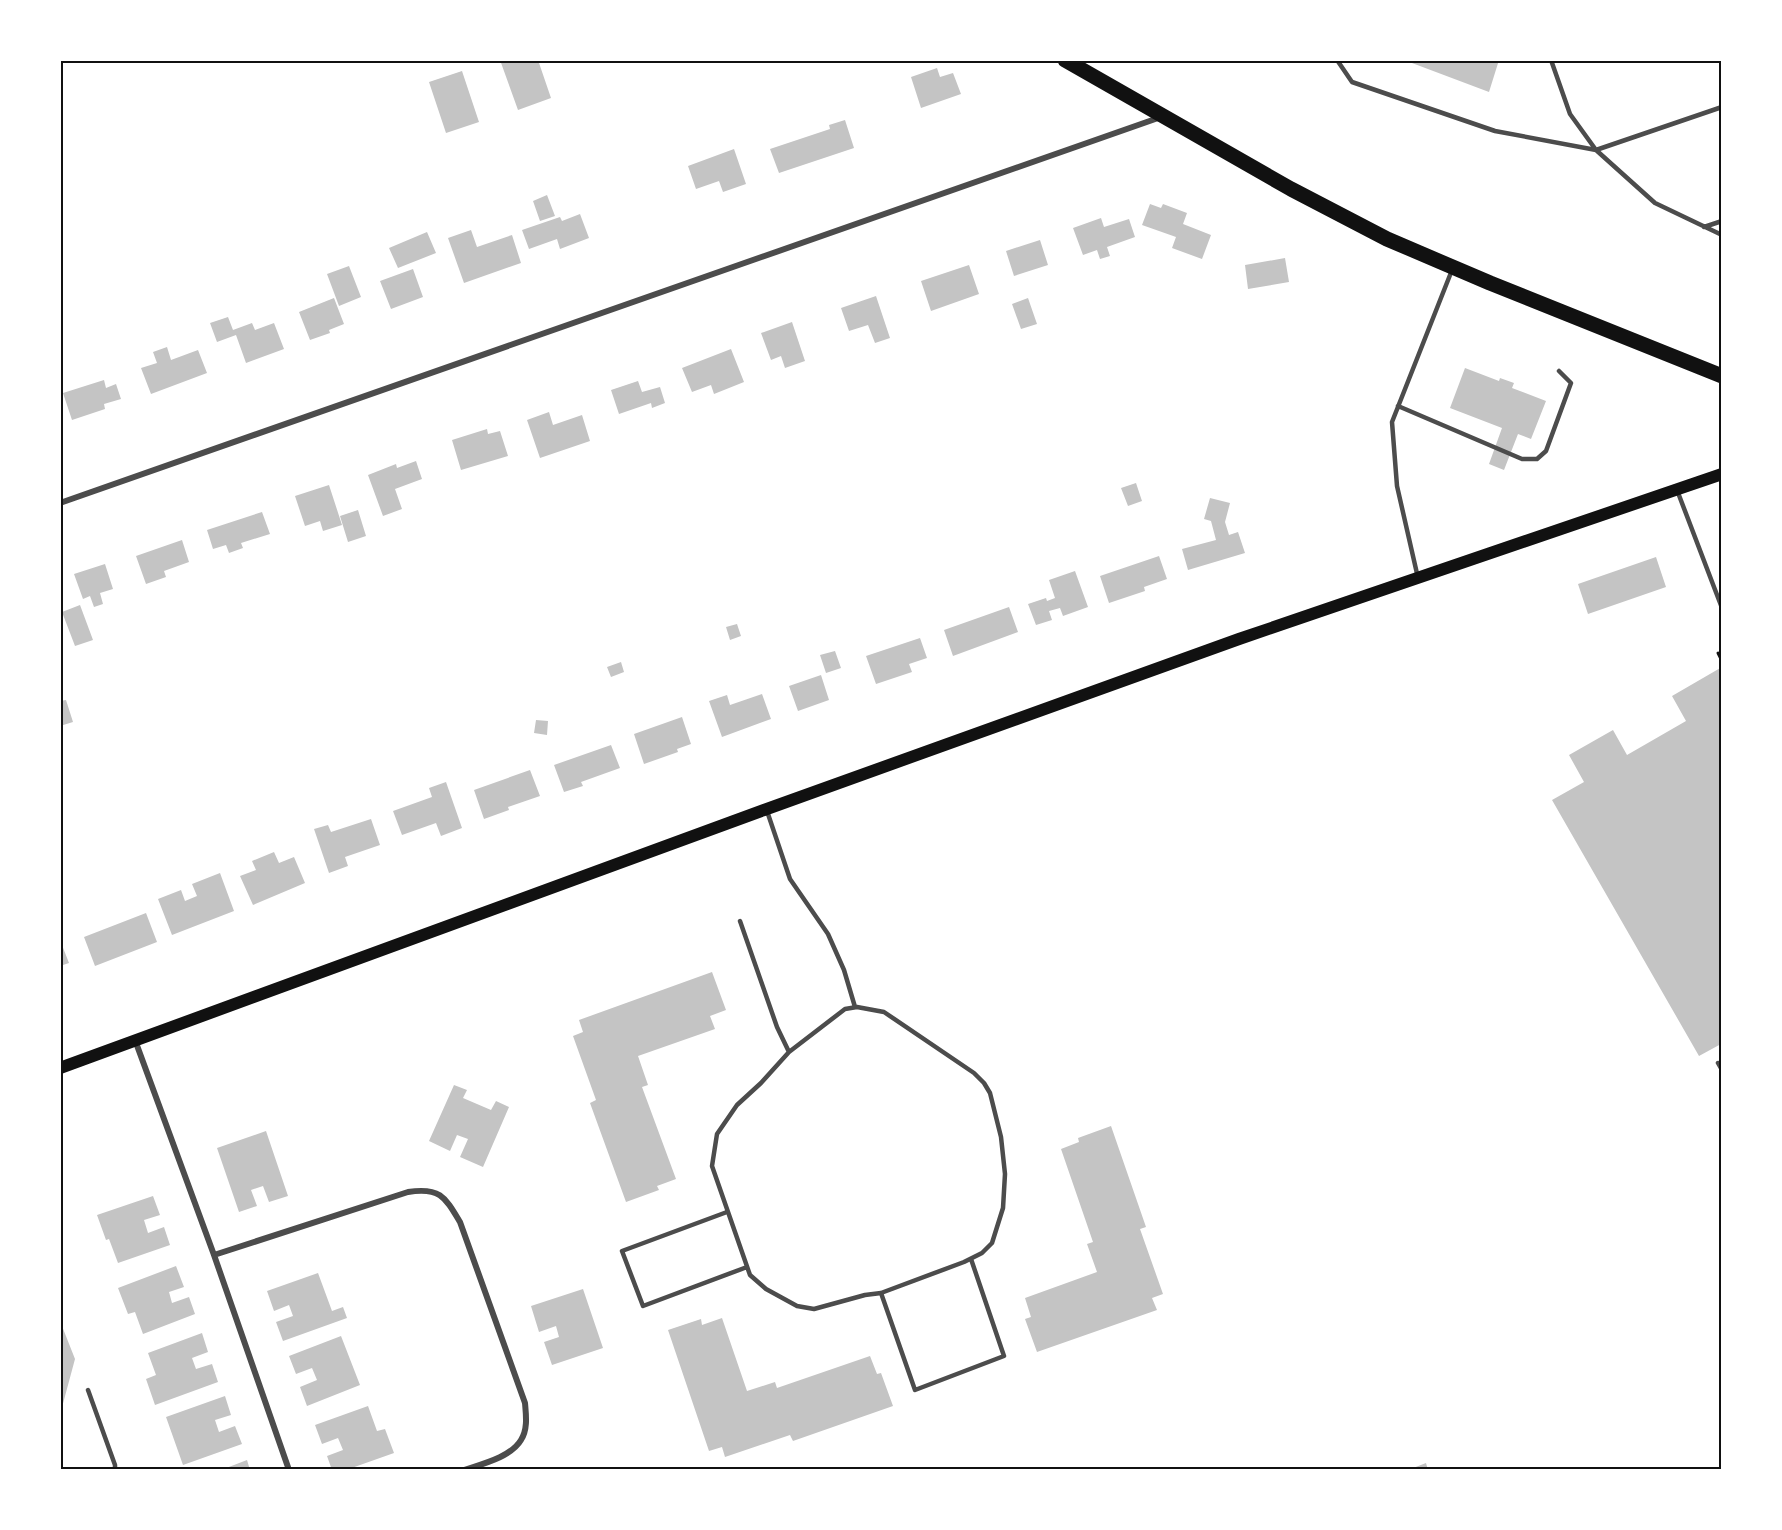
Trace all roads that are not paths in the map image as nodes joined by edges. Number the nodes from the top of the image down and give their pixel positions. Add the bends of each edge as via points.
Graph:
1 (1065, 60) edge
2 (1337, 60) edge
3 (1551, 60) edge
4 (1722, 107) edge
5 (1162, 116) junction
6 (1596, 150) junction
7 (1722, 221) edge
8 (1704, 227) junction
9 (1722, 235) edge
10 (1454, 268) junction
11 (1559, 371) dead end
12 (1722, 376) edge
13 (1398, 406) junction
14 (1722, 474) edge
15 (1677, 490) junction
16 (60, 503) edge
17 (1418, 578) junction
18 (1722, 608) edge
19 (766, 809) junction
20 (740, 921) dead end
21 (855, 1007) junction
22 (135, 1040) junction
23 (789, 1052) junction
24 (1718, 1063) dead end
25 (60, 1068) edge
26 (1722, 1070) edge
27 (727, 1212) junction
28 (214, 1255) junction
29 (971, 1259) junction
30 (747, 1267) junction
31 (881, 1293) junction
32 (88, 1390) dead end
33 (115, 1470) edge
34 (289, 1470) edge
35 (464, 1470) edge

1 - 5 main road
2 - 6 lane via 1352,82 1495,131
3 - 6 lane via 1570,114
4 - 6 lane
5 - 10 main road via 1290,189
5 - 16 street
6 - 8 lane via 1655,203
7 - 8 lane
8 - 9 lane
10 - 12 main road
10 - 13 lane
11 - 13 lane via 1571,383 1546,451 1537,459 1522,459
13 - 17 lane via 1392,422 1397,486
14 - 15 main road
15 - 17 main road
15 - 18 lane
17 - 19 main road
19 - 21 lane via 790,879 828,934
19 - 22 main road
20 - 23 lane
21 - 23 lane via 845,1009
21 - 29 lane via 884,1012 974,1073 990,1093 1001,1137 1003,1208 992,1243
22 - 25 main road
22 - 28 street
23 - 27 lane via 737,1105 717,1134 712,1166
24 - 26 lane
27 - 30 lane
27 - 30 lane via 622,1251 626,1262 643,1306
28 - 34 street
28 - 35 street via 408,1192 424,1189 445,1197 460,1222 525,1403 526,1424 521,1440 500,1458
29 - 31 lane
29 - 31 lane via 1004,1356 915,1390
30 - 31 lane via 766,1289 797,1306 814,1309
32 - 33 lane

